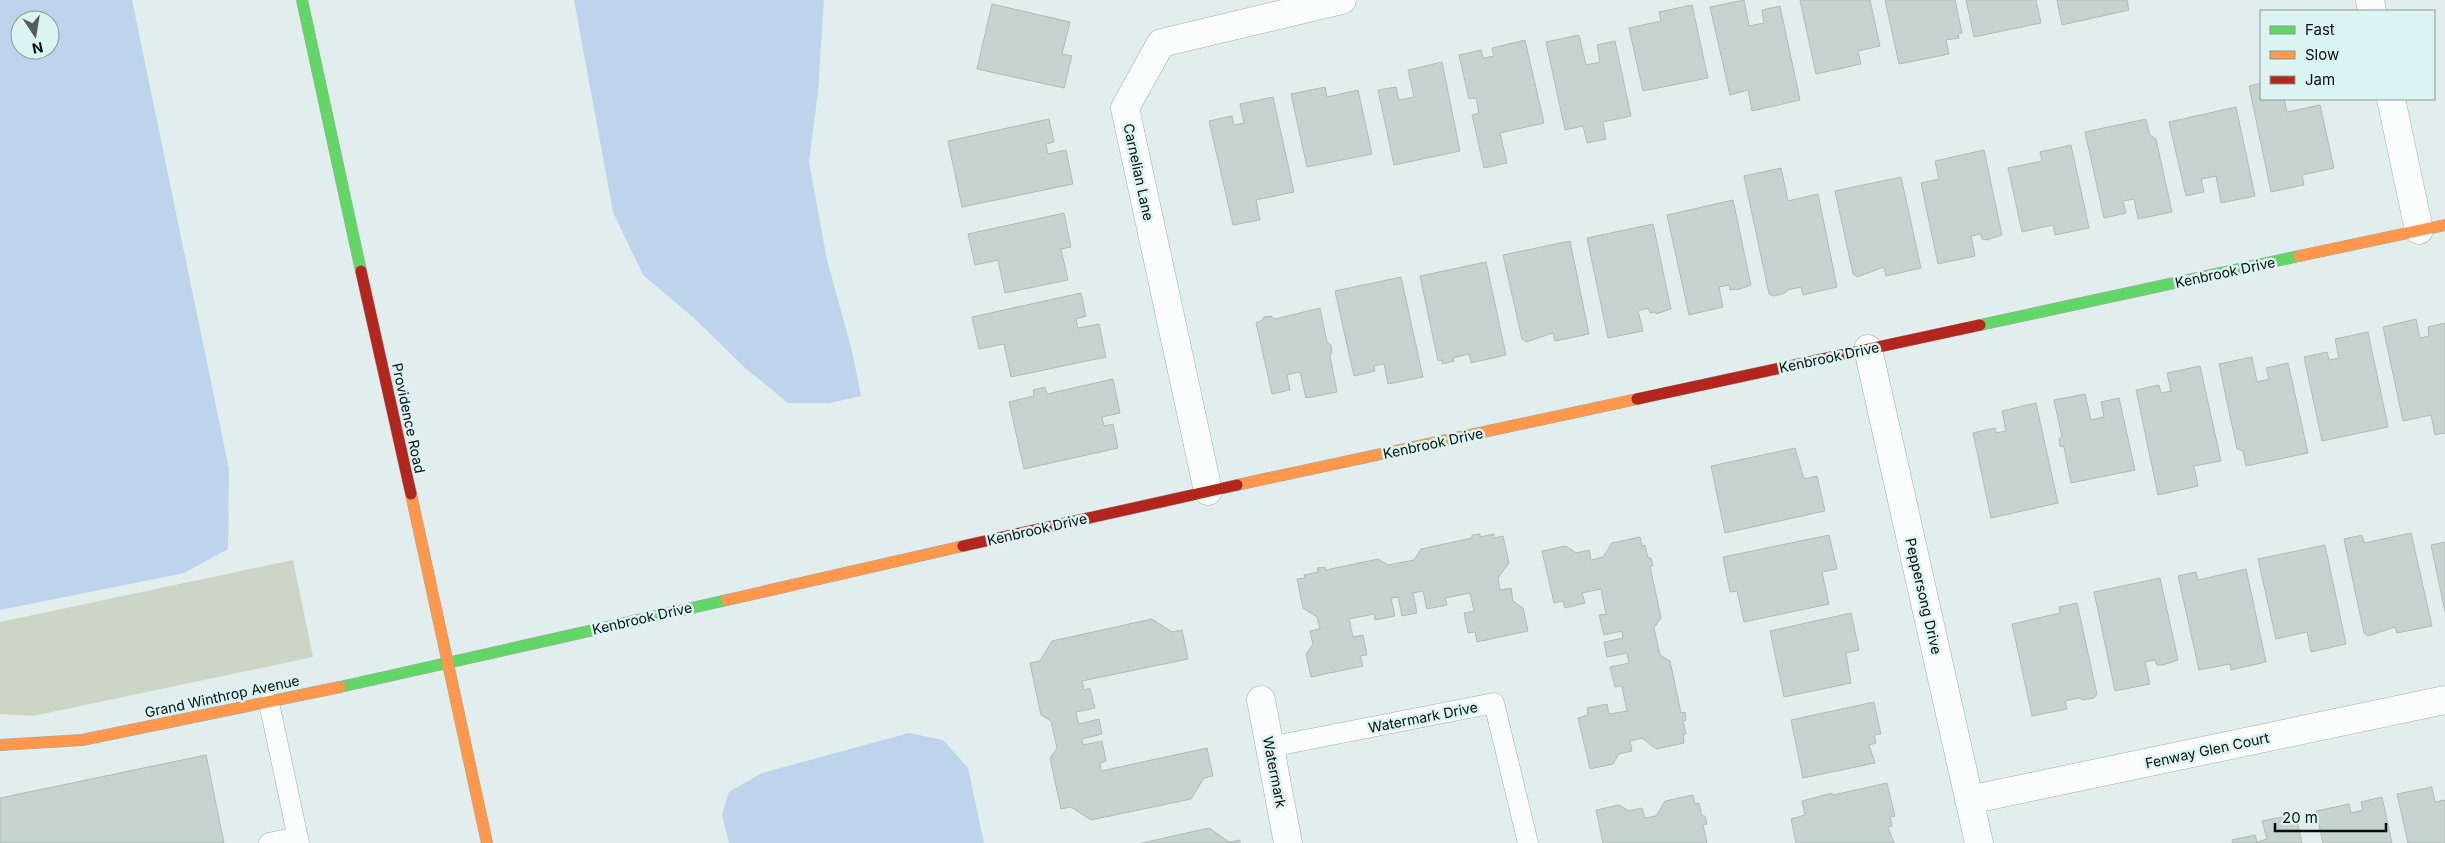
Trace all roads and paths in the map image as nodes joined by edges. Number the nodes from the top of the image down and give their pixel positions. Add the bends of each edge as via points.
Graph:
1 (302, 0) edge
2 (1342, 0) edge
3 (2391, 100) edge
4 (2432, 228) edge
5 (1868, 349) junction
6 (1208, 491) junction
7 (448, 662) junction
8 (1261, 700) dead end
9 (2445, 700) edge
10 (268, 703) junction
11 (0, 744) edge
12 (1270, 747) junction
13 (1970, 800) junction
14 (298, 840) edge
15 (269, 843) edge
16 (487, 843) edge
17 (1288, 843) edge
18 (1528, 843) edge
19 (1979, 843) edge

1 - 7 street, Providence Road
2 - 6 street, Carnelian Lane via 1161,42 1125,108
3 - 4 street, Kenbrook Drive
4 - 5 street, Kenbrook Drive
5 - 6 street, Kenbrook Drive
5 - 13 street, Peppersong Drive
6 - 7 street, Kenbrook Drive
7 - 10 street, Grand Winthrop Avenue
7 - 16 street, Providence Road
8 - 12 street, Watermark
9 - 13 street, Fenway Glen Court
10 - 11 street, Grand Winthrop Avenue via 82,740
10 - 14 lane
12 - 17 street, Watermark
12 - 18 lane, Watermark Drive via 1494,703
13 - 19 street, Peppersong Drive
14 - 15 lane

